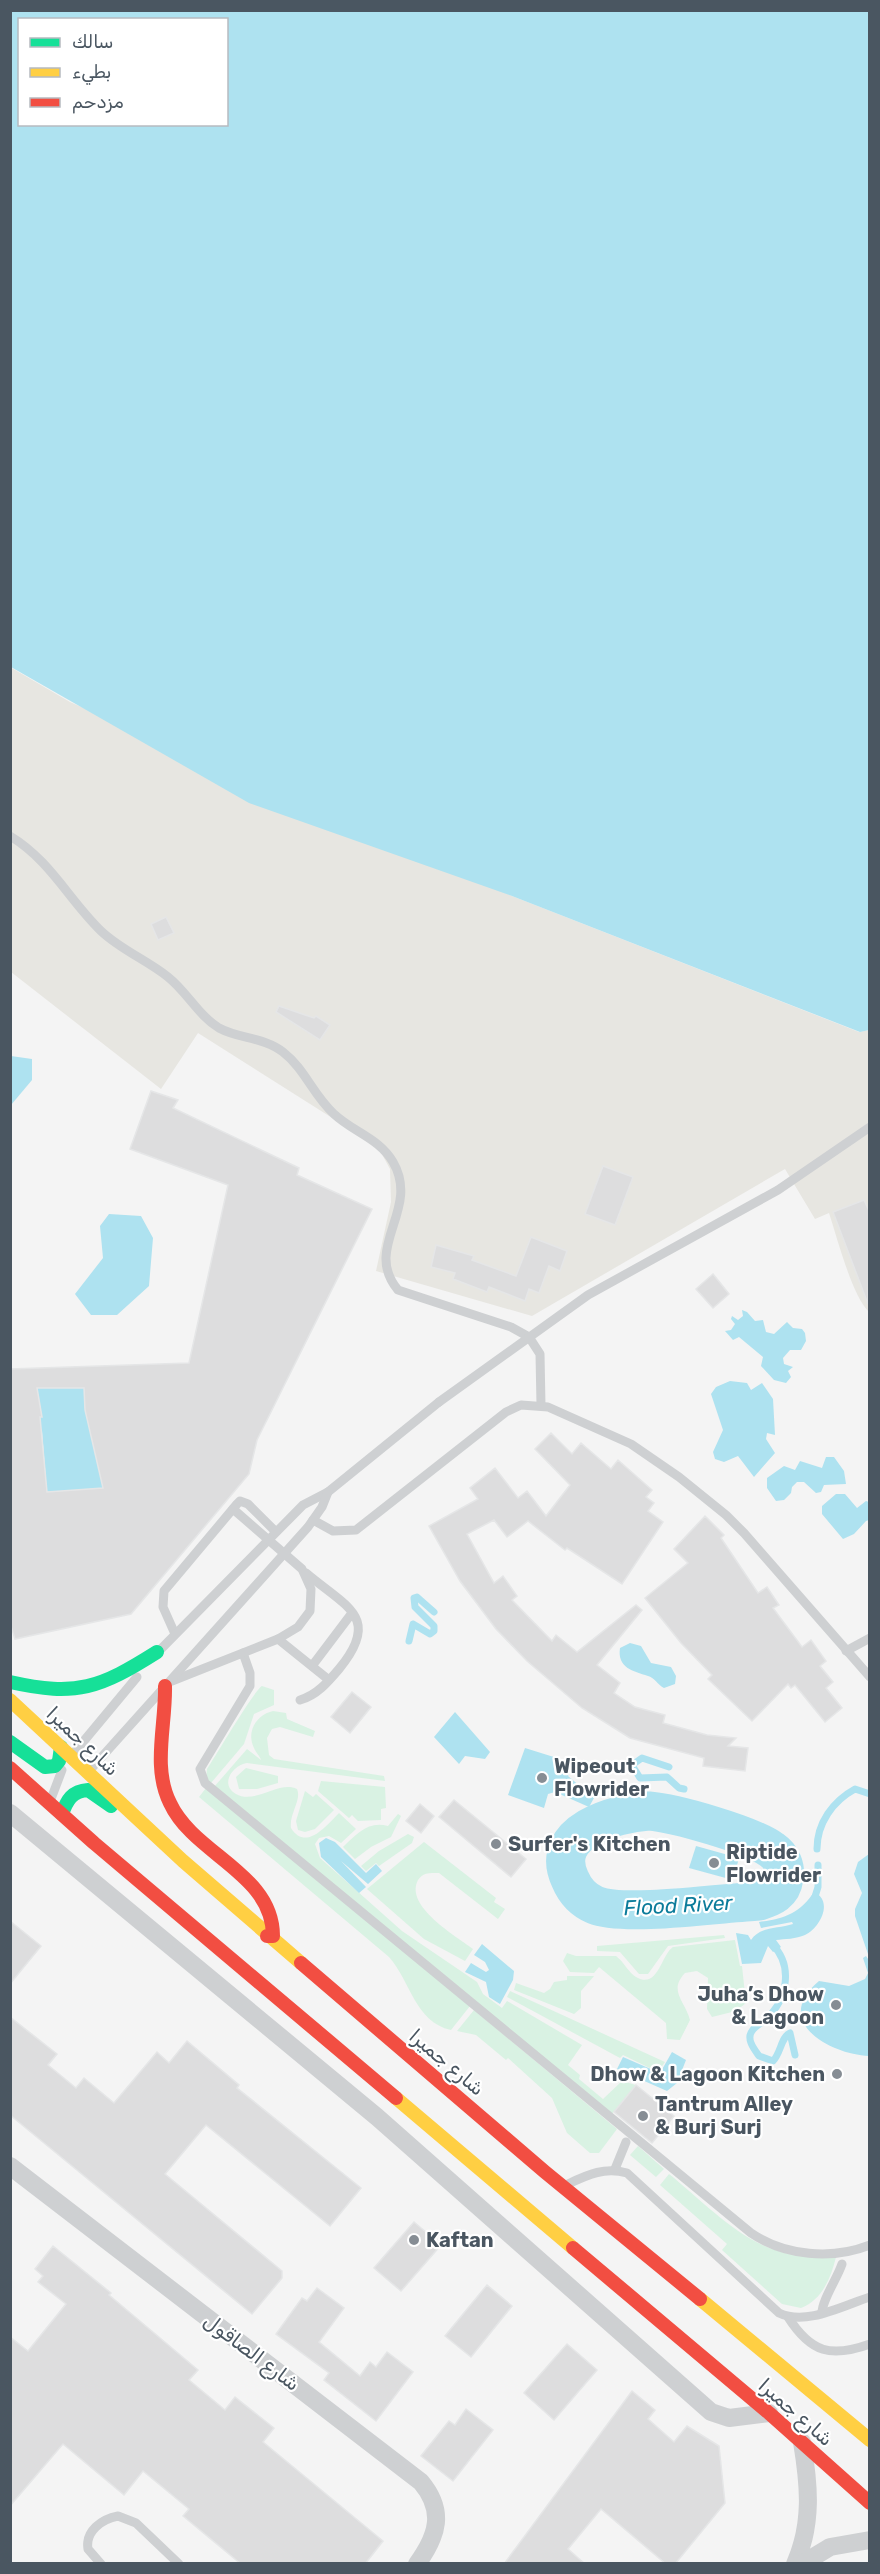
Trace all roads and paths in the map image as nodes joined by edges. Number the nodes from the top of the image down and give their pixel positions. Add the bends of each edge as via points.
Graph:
1 (10, 836) edge
2 (870, 1127) edge
3 (541, 1405) junction
4 (328, 1492) junction
5 (232, 1509) junction
6 (313, 1520) junction
7 (275, 1531) junction
8 (267, 1540) junction
9 (282, 1554) junction
10 (302, 1569) junction
11 (352, 1612) junction
12 (175, 1634) junction
13 (278, 1640) junction
14 (868, 1642) edge
15 (846, 1651) junction
16 (158, 1652) junction
17 (243, 1653) junction
18 (312, 1666) junction
19 (870, 1677) edge
20 (329, 1680) junction
21 (10, 1682) edge
22 (167, 1684) junction
23 (10, 1700) edge
24 (300, 1700) dead end
25 (10, 1743) edge
26 (66, 1752) junction
27 (10, 1768) edge
28 (88, 1772) junction
29 (48, 1798) junction
30 (10, 1813) edge
31 (62, 1815) junction
32 (273, 1936) junction
33 (626, 2142) dead end
34 (10, 2166) edge
35 (615, 2169) junction
36 (563, 2186) junction
37 (870, 2245) edge
38 (842, 2264) dead end
39 (870, 2297) edge
40 (822, 2313) junction
41 (788, 2317) junction
42 (870, 2344) edge
43 (769, 2413) junction
44 (870, 2440) edge
45 (802, 2442) junction
46 (870, 2503) edge
47 (870, 2540) edge
48 (101, 2564) edge
49 (178, 2564) edge
50 (417, 2564) edge
51 (795, 2564) edge
52 (802, 2564) edge

1 - 3 lane via 39,856 88,917 117,945 169,978 218,1027 280,1050 302,1068 314,1091 335,1116 380,1145 394,1163 402,1187 400,1209 385,1252 392,1282 398,1290 511,1327 529,1337 540,1354
2 - 4 lane, bridge via 778,1190 580,1300 439,1402
3 - 6 lane via 521,1405 506,1412 356,1530 333,1531
3 - 15 lane via 631,1444 726,1515
4 - 6 lane
4 - 7 lane via 303,1504
5 - 7 lane via 244,1502
5 - 8 lane
5 - 12 lane via 164,1591 163,1607
6 - 9 lane
7 - 8 lane
8 - 9 lane
8 - 12 lane
9 - 10 lane
9 - 22 lane
10 - 11 lane
10 - 13 lane via 311,1589 310,1611 298,1627
11 - 18 lane
11 - 20 lane via 361,1628 358,1644
12 - 16 lane
13 - 17 lane
13 - 18 lane
14 - 15 lane
15 - 19 lane
16 - 21 main road via 112,1680 83,1690 52,1691
16 - 26 lane
17 - 22 lane
17 - 37 lane via 250,1686 200,1769 205,1784 751,2234 774,2246 800,2252 847,2253
18 - 20 lane
20 - 24 lane
22 - 28 lane
22 - 32 main road via 159,1761 163,1791 183,1824 267,1904 276,1925
23 - 26 main road, شارع جميرا
25 - 26 main road via 45,1767 55,1766
26 - 28 main road, شارع جميرا
26 - 29 lane
27 - 29 main road, شارع جميرا
28 - 29 lane
28 - 32 main road, شارع جميرا via 183,1861
29 - 31 main road, شارع جميرا
30 - 43 street via 377,2117 711,2412 729,2418
31 - 32 main road via 70,1796 78,1791 88,1790 101,1797 246,1927 262,1936
31 - 43 main road, شارع جميرا
32 - 36 main road, شارع جميرا
33 - 35 lane
34 - 50 street, شارع الصاقول via 421,2482 434,2503 438,2527
35 - 36 lane via 589,2174
35 - 41 lane via 638,2180 778,2313
36 - 44 main road, شارع جميرا
38 - 40 lane
39 - 40 lane
40 - 41 lane
41 - 42 lane via 800,2334 824,2351 842,2352
43 - 45 main road, شارع جميرا
45 - 46 main road, شارع جميرا
45 - 51 street via 809,2510
47 - 52 street via 830,2547
48 - 49 lane via 88,2549 88,2539 100,2523 118,2516 136,2523

